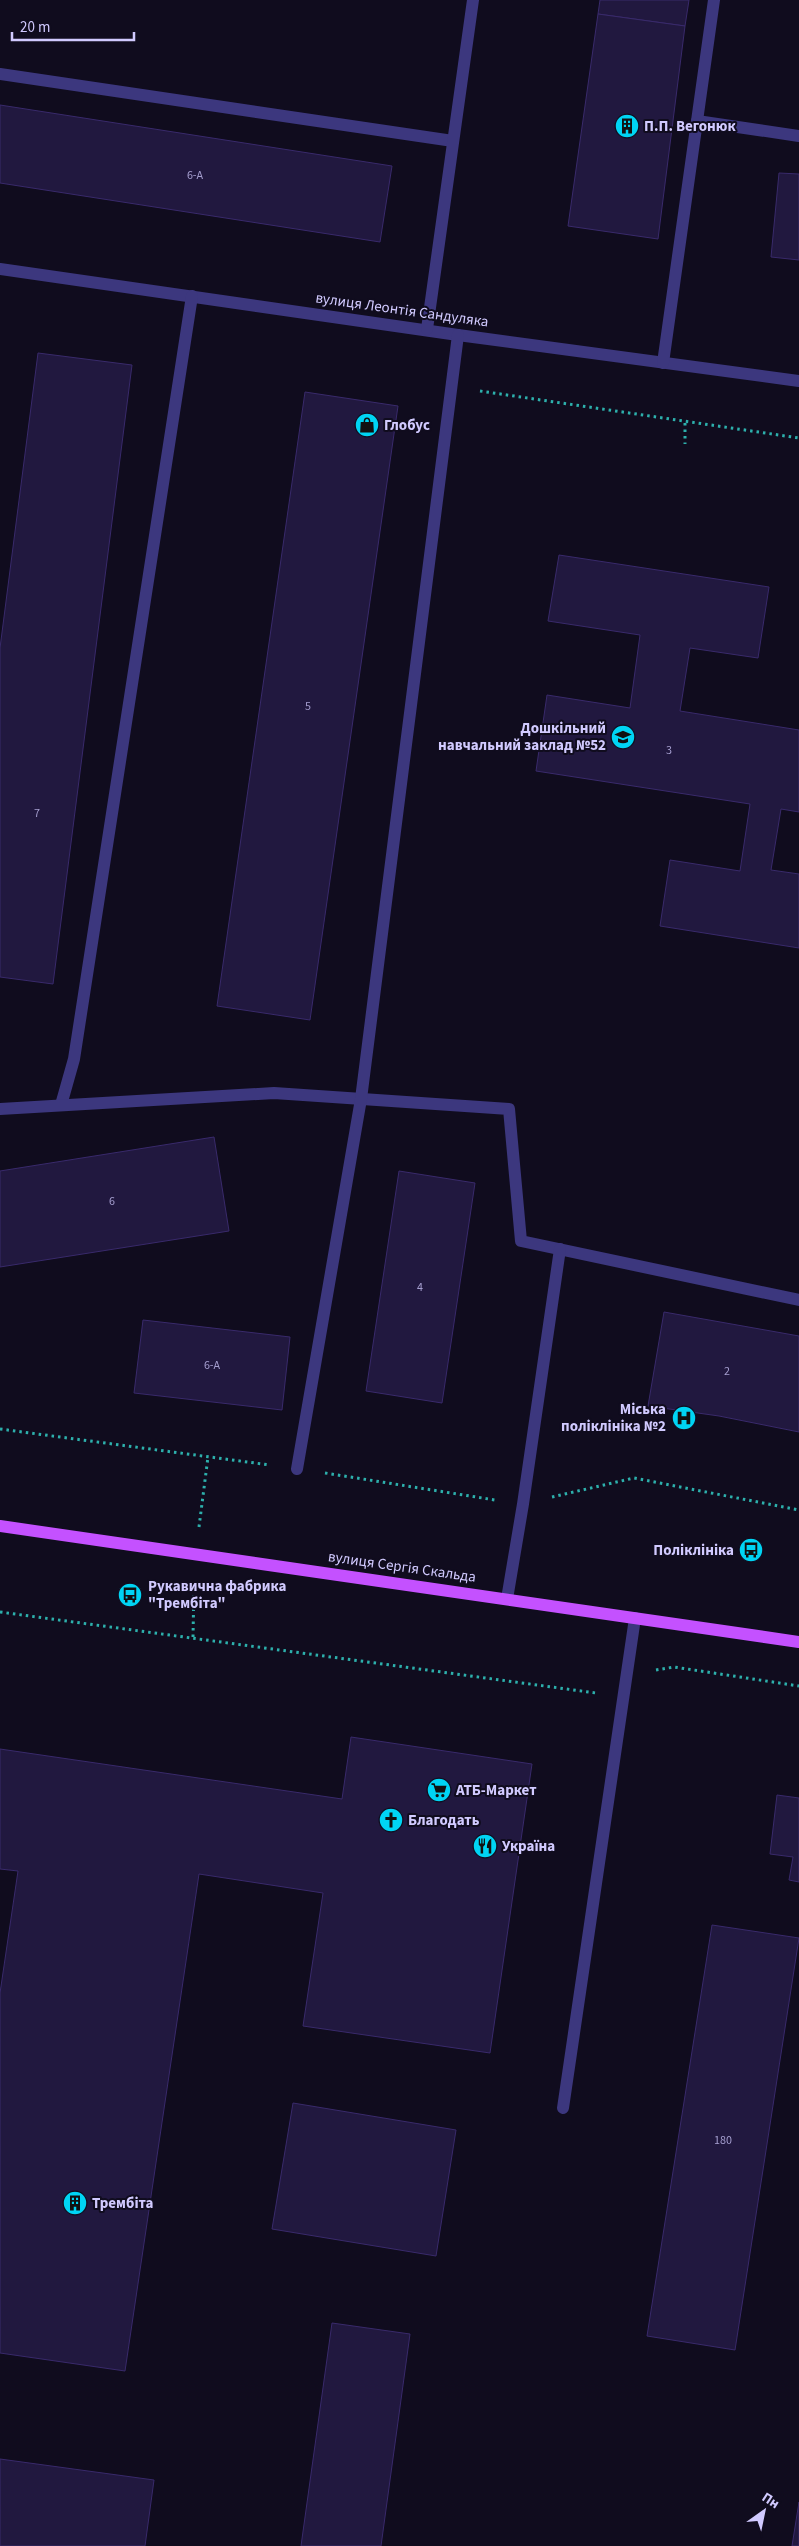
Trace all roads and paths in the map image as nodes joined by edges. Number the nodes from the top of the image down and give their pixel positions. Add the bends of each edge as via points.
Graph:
1 (473, 0) edge
2 (714, 0) edge
3 (0, 74) edge
4 (697, 122) junction
5 (799, 136) edge
6 (453, 141) junction
7 (0, 269) edge
8 (192, 296) junction
9 (427, 329) junction
10 (458, 335) junction
11 (662, 363) junction
12 (799, 381) edge
13 (452, 386) junction
14 (685, 423) junction
15 (799, 438) edge
16 (686, 444) dead end
17 (361, 1099) junction
18 (61, 1105) junction
19 (0, 1109) edge
20 (560, 1249) junction
21 (799, 1300) edge
22 (0, 1429) edge
23 (297, 1469) junction
24 (523, 1504) junction
25 (799, 1510) edge
26 (0, 1526) edge
27 (506, 1599) junction
28 (0, 1612) edge
29 (635, 1618) junction
30 (799, 1642) edge
31 (799, 1686) edge
32 (626, 1689) junction
33 (563, 2108) dead end

1 - 6 street
2 - 4 street
3 - 6 street
4 - 5 street
4 - 11 street
6 - 9 street
7 - 8 street, вулиця Леонтія Сандуляка
8 - 9 street, вулиця Леонтія Сандуляка
8 - 18 street via 74,1059
9 - 10 street, вулиця Леонтія Сандуляка
10 - 11 street, вулиця Леонтія Сандуляка
10 - 13 street
11 - 12 street, вулиця Леонтія Сандуляка
13 - 14 path
13 - 17 street
14 - 15 path
14 - 16 path
17 - 18 street via 274,1093
17 - 20 street via 509,1109 521,1241
17 - 23 street
18 - 19 street
20 - 21 street
20 - 24 street
22 - 23 path
23 - 24 path
24 - 25 path via 634,1478
24 - 27 street
26 - 27 main road, вулиця Сергія Скальда
27 - 29 main road, вулиця Сергія Скальда
28 - 32 path via 607,1694
29 - 30 main road, вулиця Сергія Скальда
29 - 32 street
31 - 32 path via 674,1667 653,1670
32 - 33 street

